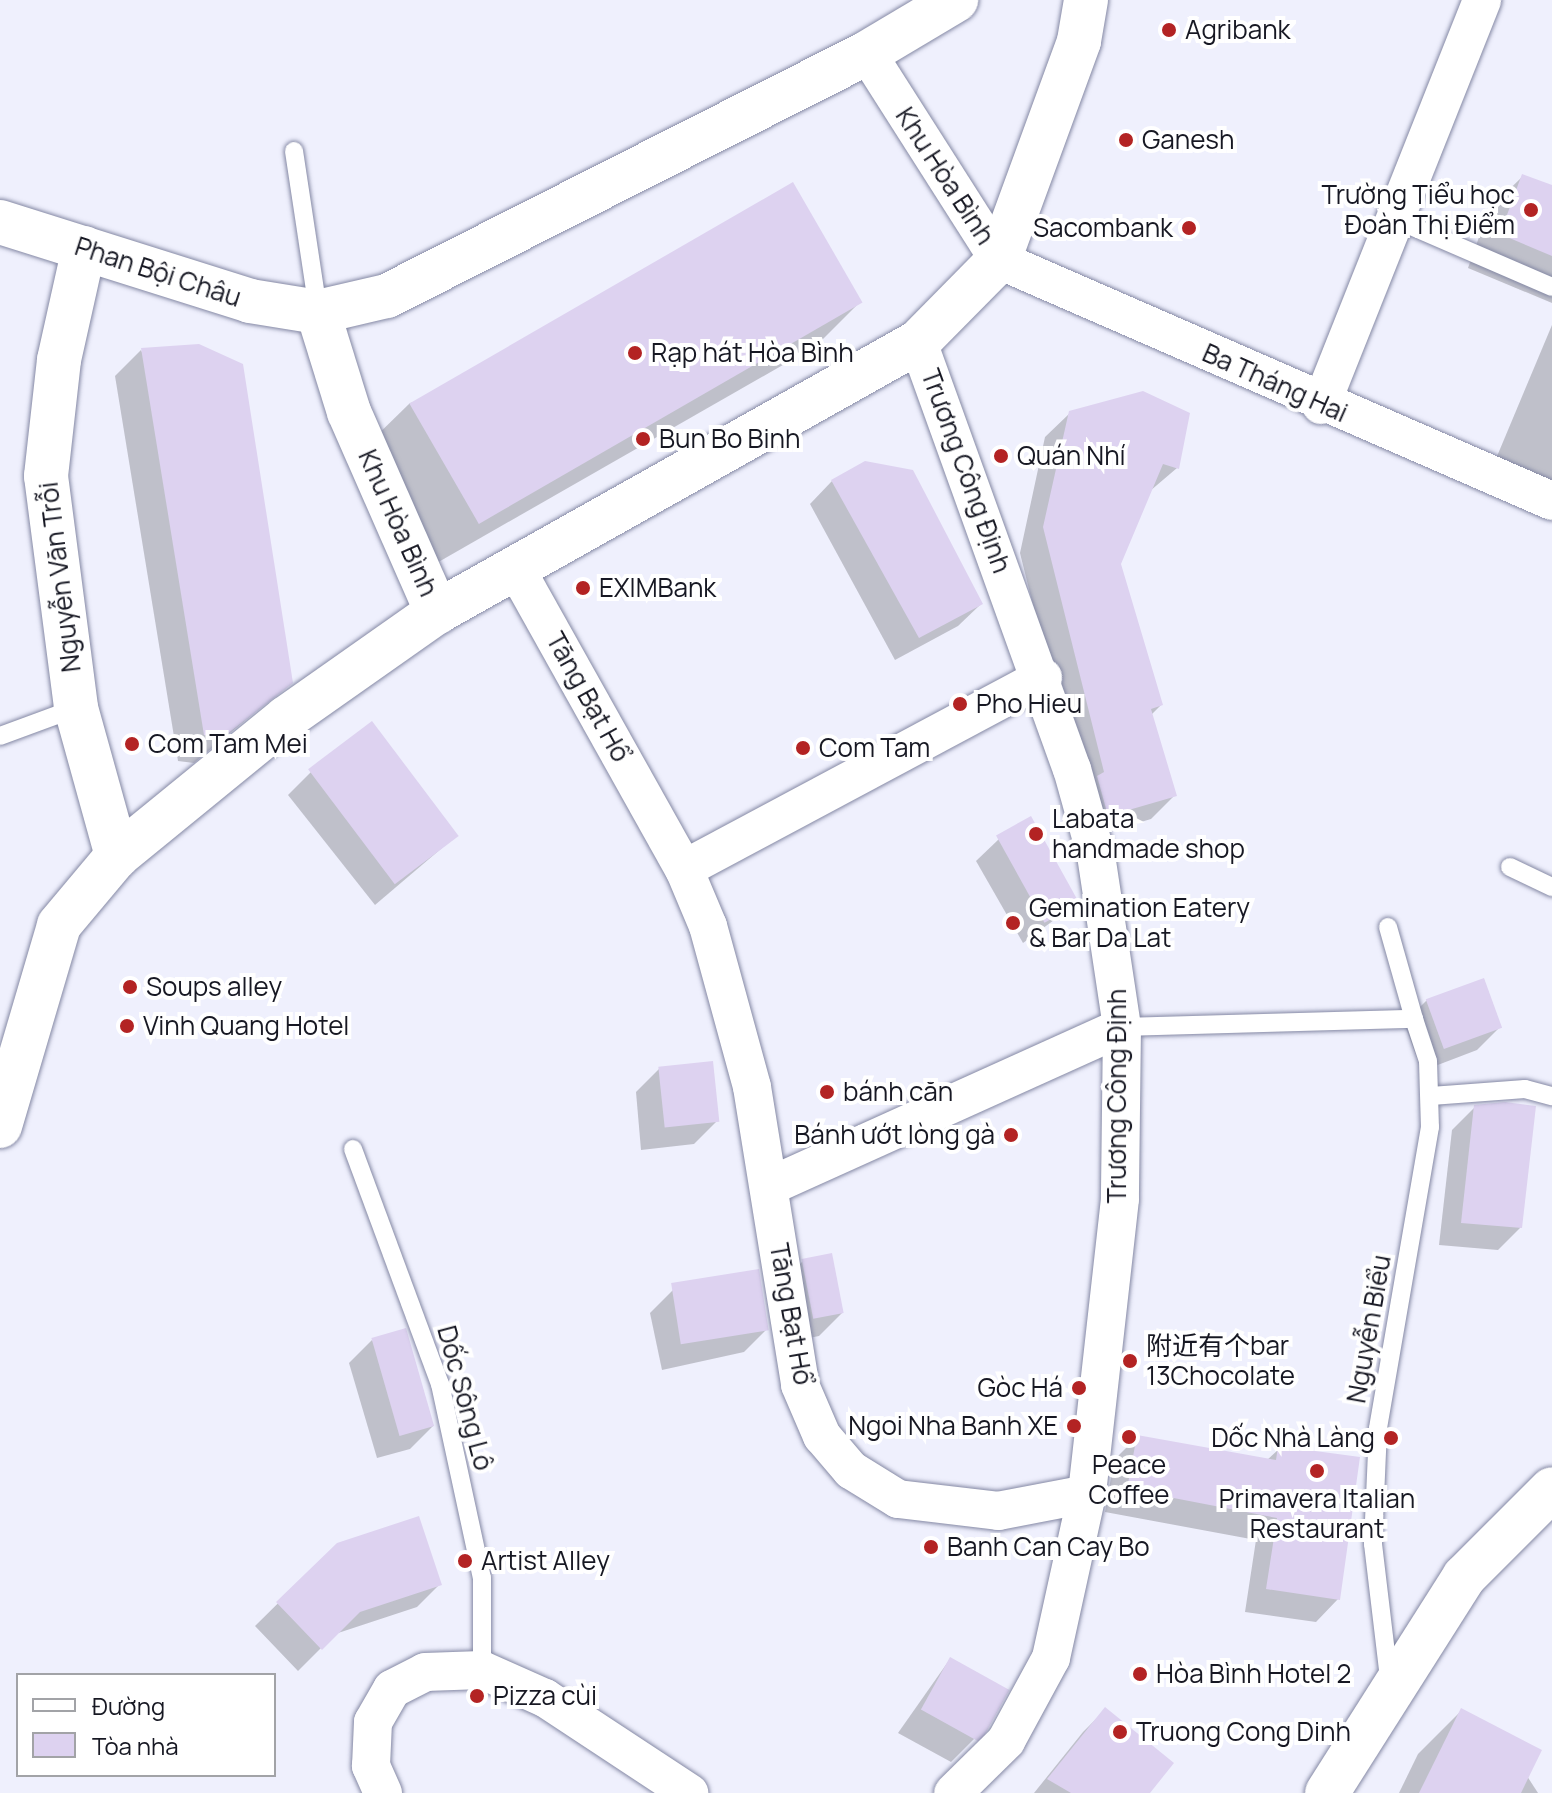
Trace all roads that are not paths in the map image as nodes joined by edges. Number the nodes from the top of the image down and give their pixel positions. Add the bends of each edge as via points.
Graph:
1 (956, 0) edge
2 (1086, 0) edge
3 (1482, 0) edge
4 (867, 53) junction
5 (294, 151) dead end
6 (1395, 219) junction
7 (0, 222) edge
8 (84, 248) junction
9 (999, 260) junction
10 (1552, 287) edge
11 (318, 312) junction
12 (918, 342) junction
13 (1321, 405) junction
14 (1552, 501) edge
15 (515, 567) junction
16 (437, 612) junction
17 (1043, 677) junction
18 (76, 708) junction
19 (0, 736) edge
20 (117, 856) junction
21 (1510, 867) dead end
22 (684, 869) junction
23 (1552, 887) edge
24 (1388, 927) dead end
25 (1414, 1019) junction
26 (1122, 1027) junction
27 (1431, 1096) junction
28 (1552, 1096) edge
29 (0, 1126) edge
30 (353, 1149) dead end
31 (770, 1186) junction
32 (1552, 1489) edge
33 (1087, 1494) junction
34 (482, 1670) junction
35 (1390, 1686) junction
36 (1342, 1785) edge
37 (383, 1793) edge
38 (689, 1793) edge
39 (953, 1793) edge

1 - 4 street
2 - 9 street via 1079,41
3 - 6 street
4 - 9 street, Khu Hòa Bình
4 - 11 street via 479,254 387,296
5 - 11 lane
6 - 10 lane
6 - 13 street
7 - 8 street, Phan Bội Châu
8 - 11 street, Phan Bội Châu via 250,301
8 - 18 street, Nguyễn Văn Trỗi via 59,360 46,476
9 - 12 street, Khu Hòa Bình
9 - 13 street, Ba Tháng Hai
11 - 16 street, Khu Hòa Bình via 349,412
12 - 15 street, Khu Hòa Bình
12 - 17 street, Trương Công Định
13 - 14 street, Ba Tháng Hai
15 - 16 street, Khu Hòa Bình
15 - 22 street, Tăng Bạt Hổ
16 - 20 street via 286,718
17 - 22 street
17 - 26 street, Trương Công Định via 1096,855
18 - 19 lane
18 - 20 street, Nguyễn Văn Trỗi
20 - 29 street via 59,925
21 - 23 lane
22 - 31 street, Tăng Bạt Hổ via 729,992
24 - 25 lane, Nguyễn Biểu
25 - 26 lane
25 - 27 lane, Nguyễn Biểu
26 - 31 street
26 - 33 street, Trương Công Định via 1120,1199
27 - 28 lane via 1525,1089
27 - 35 lane, Nguyễn Biểu via 1378,1429 1373,1544
30 - 34 lane, Dốc Sông Lô via 440,1384 482,1578
31 - 33 street, Tăng Bạt Hổ via 800,1385 822,1436 851,1470 898,1499 942,1508 998,1511
32 - 35 street via 1464,1577
33 - 39 street, Trương Công Định via 1051,1658 1006,1741
34 - 37 street via 425,1672 392,1689 373,1722 371,1766
34 - 38 street via 545,1698
35 - 36 street

